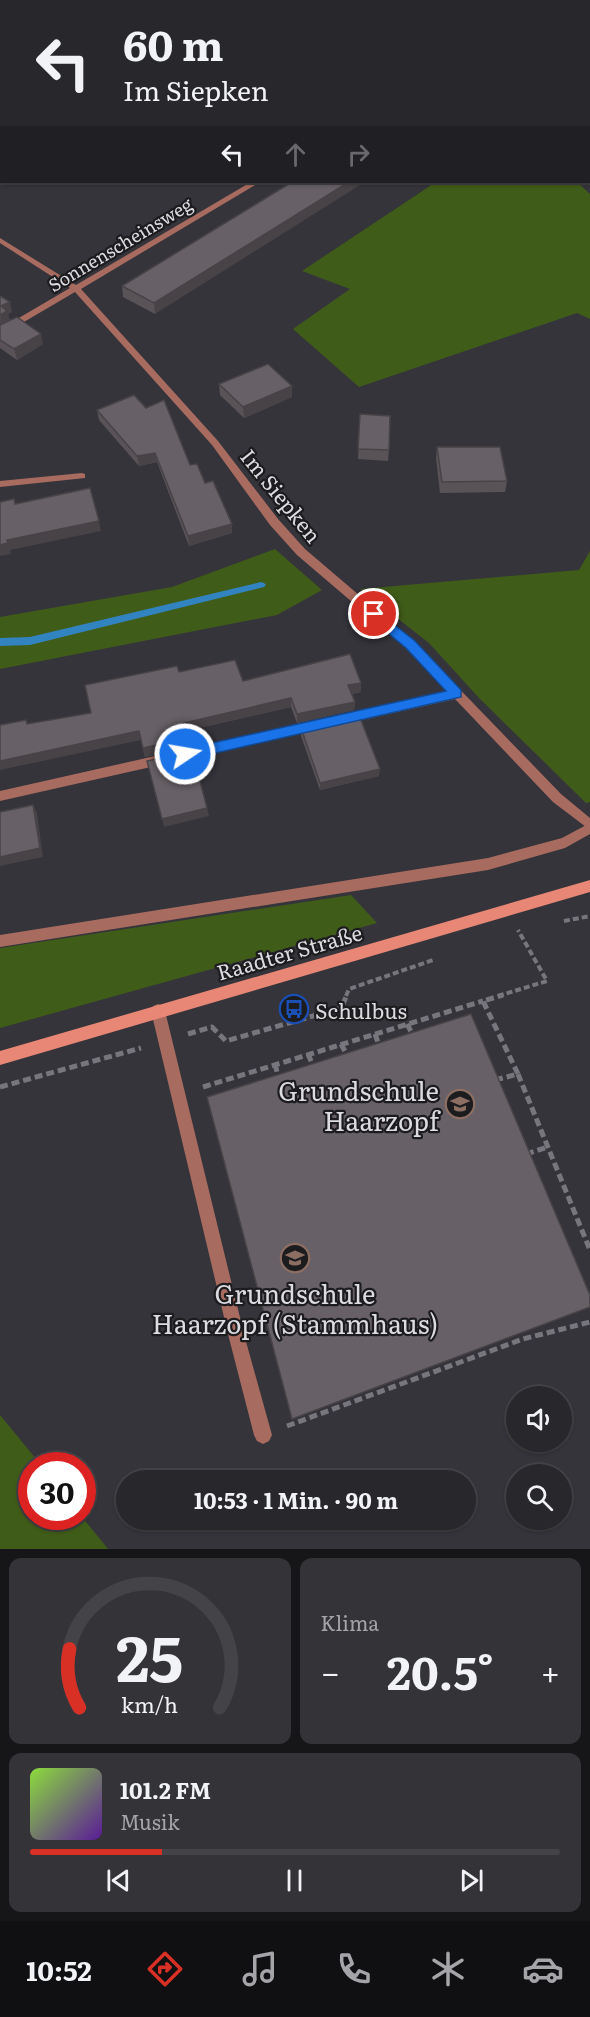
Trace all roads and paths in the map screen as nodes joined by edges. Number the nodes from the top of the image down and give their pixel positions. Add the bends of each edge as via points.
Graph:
1 (254, 183) edge
2 (0, 240) edge
3 (77, 289) junction
4 (0, 333) edge
5 (82, 476) dead end
6 (0, 484) edge
7 (457, 694) junction
8 (0, 796) edge
9 (590, 827) edge
10 (590, 886) edge
11 (590, 916) edge
12 (559, 922) dead end
13 (529, 928) dead end
14 (517, 929) junction
15 (507, 934) dead end
16 (0, 941) edge
17 (439, 958) dead end
18 (483, 1001) junction
19 (158, 1011) junction
20 (407, 1024) junction
21 (375, 1034) junction
22 (414, 1038) edge
23 (165, 1041) junction
24 (341, 1044) junction
25 (381, 1048) edge
26 (308, 1054) junction
27 (0, 1058) edge
28 (348, 1058) edge
29 (275, 1064) junction
30 (315, 1069) edge
31 (518, 1074) junction
32 (280, 1080) edge
33 (493, 1080) edge
34 (0, 1087) edge
35 (178, 1095) junction
36 (548, 1147) junction
37 (525, 1154) edge
38 (590, 1250) edge
39 (590, 1322) edge
40 (519, 1333) edge
41 (523, 1339) junction
42 (263, 1435) joint

1 - 3 street, Sonnenscheinsweg
2 - 3 street, Im Siepken
3 - 4 street, Sonnenscheinsweg
3 - 7 street, Im Siepken via 216,443 301,552 410,645
5 - 6 street
7 - 8 street
7 - 9 street, Im Siepken
9 - 16 street via 565,843 488,864
10 - 19 main road, Raadter Straße
11 - 12 path
13 - 14 path
14 - 15 path
14 - 18 path via 546,981
17 - 23 path via 349,989 341,1008 226,1041 212,1027
18 - 20 path
18 - 31 path
19 - 23 street
19 - 27 main road, Raadter Straße
20 - 21 path
20 - 22 path
21 - 24 path
21 - 25 path
23 - 34 path
23 - 35 street
24 - 26 path
24 - 28 path
26 - 29 path
26 - 30 path
29 - 32 path
29 - 35 path
31 - 33 path
31 - 36 path
35 - 42 street
36 - 37 path
36 - 38 path
39 - 41 path
40 - 41 path
41 - 42 path

